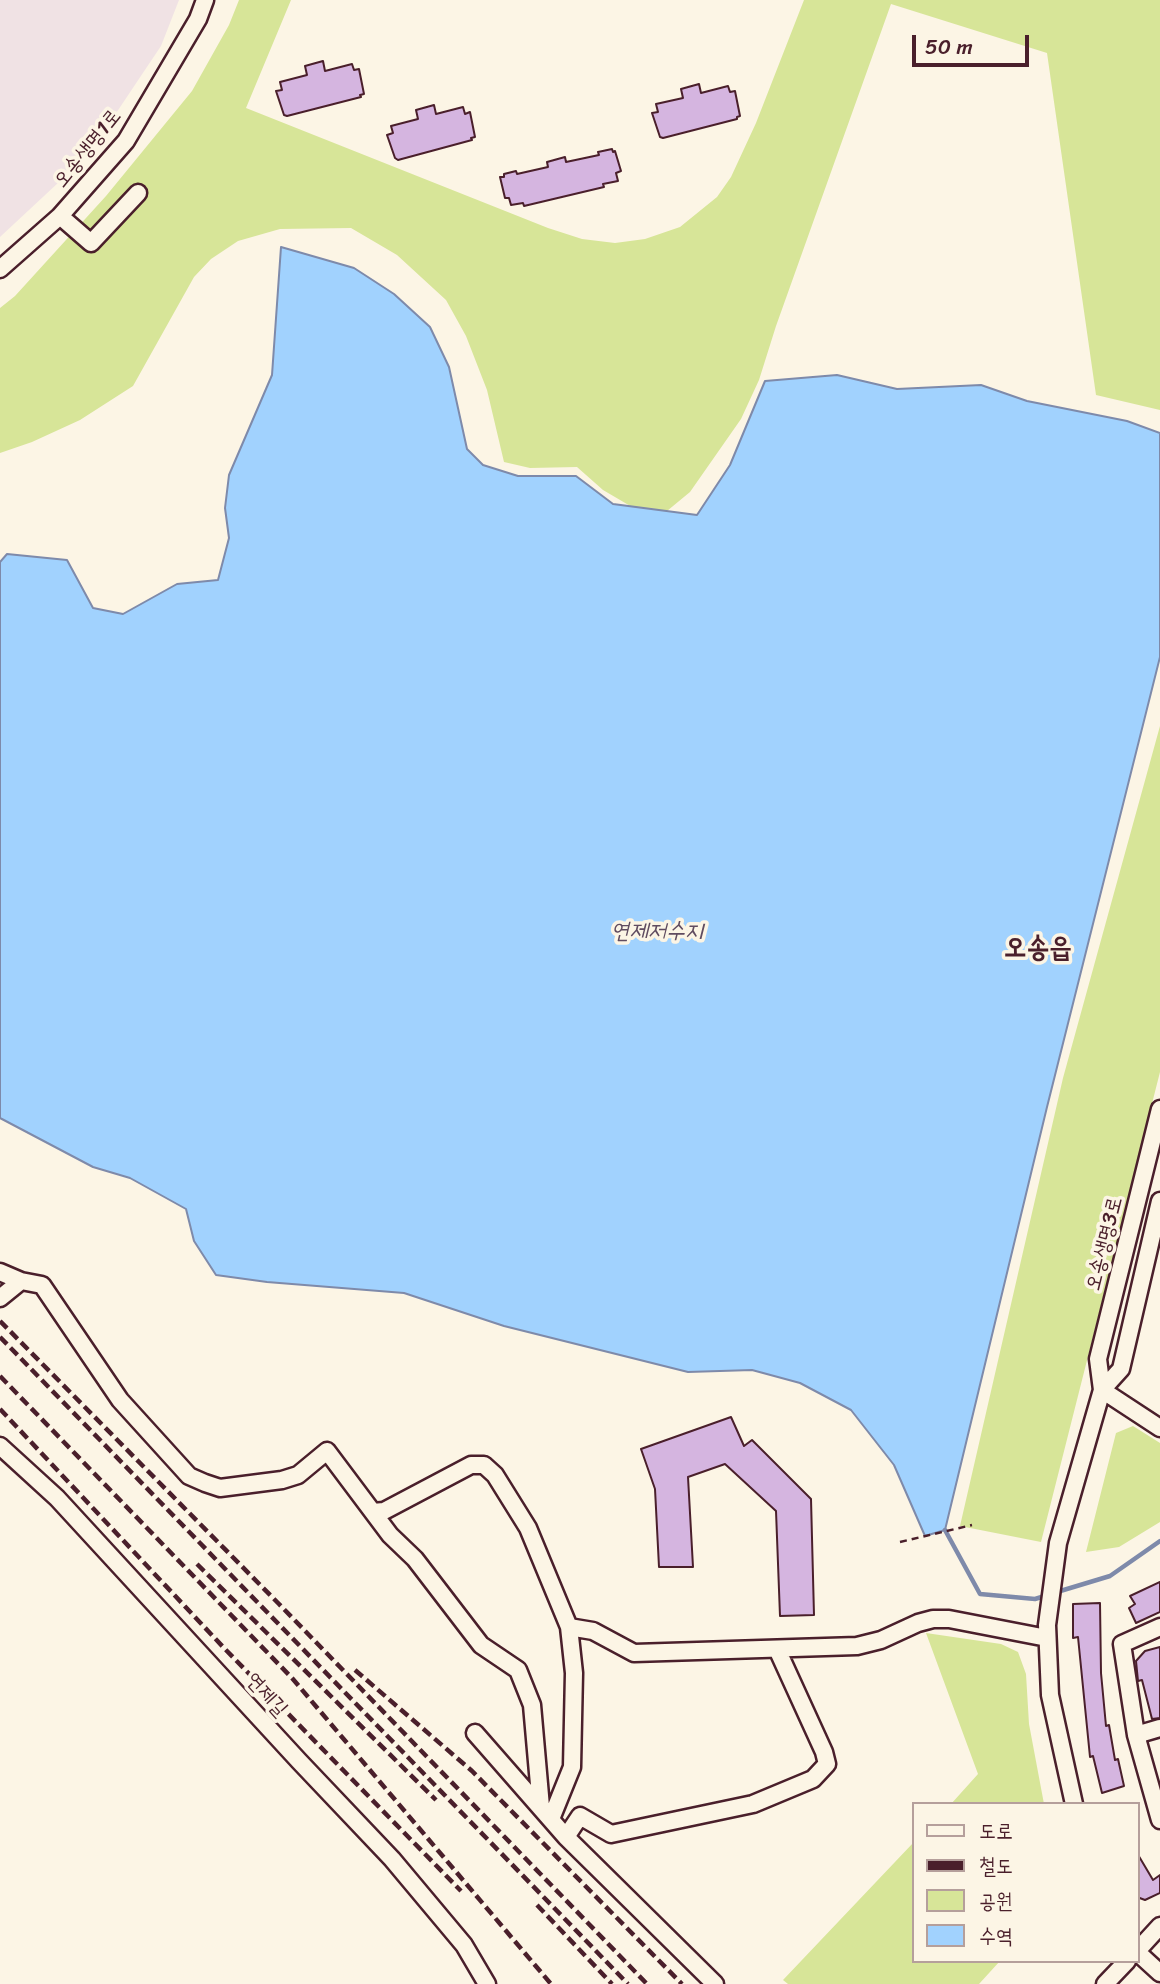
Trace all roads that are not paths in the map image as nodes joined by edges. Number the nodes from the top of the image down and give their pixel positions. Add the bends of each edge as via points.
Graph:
1 (205, 0) edge
2 (138, 193) dead end
3 (60, 216) junction
4 (0, 269) edge
5 (1160, 1109) edge
6 (1160, 1201) edge
7 (0, 1272) edge
8 (21, 1281) junction
9 (0, 1298) edge
10 (1102, 1390) junction
11 (1160, 1428) edge
12 (0, 1446) edge
13 (373, 1512) junction
14 (569, 1627) junction
15 (1160, 1627) edge
16 (1047, 1631) junction
17 (777, 1649) junction
18 (1160, 1728) edge
19 (475, 1733) dead end
20 (1136, 1735) junction
21 (1074, 1802) edge
22 (546, 1813) junction
23 (1160, 1820) edge
24 (566, 1837) junction
25 (1160, 1926) edge
26 (1139, 1949) edge
27 (1139, 1953) edge
28 (1125, 1963) edge
29 (1160, 1973) edge
30 (487, 1984) edge
31 (715, 1984) edge
32 (1105, 1984) edge

1 - 3 street, 오송생명1로 via 126,141
2 - 3 street via 91,243
3 - 4 street, 오송생명1로
5 - 10 street, 오송생명3로 via 1098,1359
6 - 10 street, 오송생명3로 via 1121,1369
7 - 8 street
8 - 9 street
8 - 13 street via 42,1285 120,1400 189,1476 220,1488 282,1480 298,1475 327,1451
10 - 11 street
10 - 16 street, 오송생명3로 via 1058,1543
12 - 30 street, 연제길 via 57,1498 392,1859 464,1945
13 - 14 street via 384,1511 471,1465 484,1465 528,1528
13 - 22 street via 481,1645 518,1670 532,1705
14 - 17 street via 593,1631 635,1653
14 - 22 street via 572,1767
15 - 20 street via 1122,1644
16 - 17 street via 933,1619 857,1646
16 - 21 street via 1051,1695
17 - 24 street via 824,1752 827,1764 813,1779 753,1804 611,1834 580,1816
18 - 20 street
19 - 22 street
20 - 23 street
22 - 24 street
24 - 31 street
25 - 26 street
27 - 29 street
28 - 32 street

